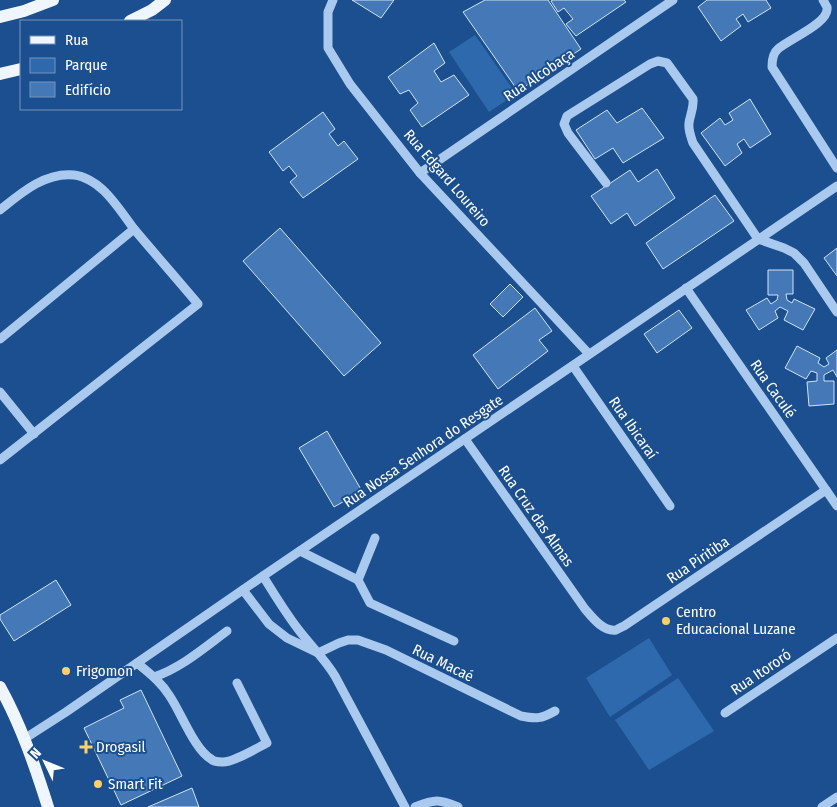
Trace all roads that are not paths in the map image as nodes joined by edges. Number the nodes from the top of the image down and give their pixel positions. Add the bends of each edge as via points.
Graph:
1 (54, 0) edge
2 (165, 0) edge
3 (333, 0) edge
4 (673, 0) edge
5 (823, 0) edge
6 (0, 17) edge
7 (132, 20) edge
8 (20, 69) edge
9 (0, 74) edge
10 (837, 168) edge
11 (420, 173) junction
12 (606, 183) dead end
13 (837, 186) edge
14 (0, 210) edge
15 (134, 229) junction
16 (758, 239) junction
17 (686, 288) junction
18 (837, 312) edge
19 (0, 339) edge
20 (589, 354) junction
21 (573, 366) junction
22 (0, 392) edge
23 (34, 434) junction
24 (465, 439) junction
25 (0, 460) edge
26 (826, 490) junction
27 (670, 506) dead end
28 (837, 506) edge
29 (375, 538) dead end
30 (300, 551) junction
31 (263, 576) junction
32 (358, 580) junction
33 (242, 590) junction
34 (585, 609) joint
35 (227, 631) dead end
36 (837, 638) edge
37 (454, 641) dead end
38 (318, 653) junction
39 (137, 663) junction
40 (154, 677) junction
41 (237, 683) dead end
42 (0, 687) edge
43 (554, 712) dead end
44 (725, 713) dead end
45 (24, 739) junction
46 (837, 797) edge
47 (48, 807) edge
48 (405, 807) edge
49 (415, 807) edge
50 (458, 807) edge
51 (822, 807) edge

1 - 6 main road
2 - 7 main road
3 - 11 street, Rua Edgard Loureiro via 328,12 328,48 350,84
4 - 11 street, Rua Alcobaça
5 - 10 street via 827,6 826,15 777,50 772,67
8 - 9 main road
11 - 20 street, Rua Edgard Loureiro
12 - 16 street via 568,133 564,124 567,116 642,68 658,61 667,62 693,99 689,132 693,143
13 - 16 street, Rua Nossa Senhora do Resgate
14 - 15 street via 38,183 58,175 75,175 104,190
15 - 19 street
15 - 23 street via 198,304
16 - 17 street, Rua Nossa Senhora do Resgate
16 - 18 street via 794,253
17 - 20 street, Rua Nossa Senhora do Resgate
17 - 26 street, Rua Caculé
20 - 21 street, Rua Nossa Senhora do Resgate
21 - 24 street, Rua Nossa Senhora do Resgate
21 - 27 street, Rua Ibicaraí
22 - 23 street
23 - 25 street
24 - 30 street, Rua Nossa Senhora do Resgate
24 - 34 street, Rua Cruz das Almas
26 - 28 street, Rua Caculé
26 - 34 street, Rua Piritiba via 624,626 607,629
29 - 32 street
30 - 31 street, Rua Nossa Senhora do Resgate
30 - 32 street
31 - 33 street, Rua Nossa Senhora do Resgate
31 - 38 street via 287,615
32 - 37 street via 370,603
33 - 38 street via 269,624 287,638
33 - 39 street, Rua Nossa Senhora do Resgate
35 - 40 street via 176,668
36 - 44 street, Rua Itororó
38 - 43 street, Rua Macaé via 348,640 358,640 386,650 521,716 534,719
38 - 48 street via 335,676
39 - 40 street
39 - 45 street, Rua Nossa Senhora do Resgate
40 - 41 street via 168,693 203,752 211,760 223,763 267,743
42 - 45 main road
45 - 47 main road
46 - 51 street
49 - 50 street via 439,800

